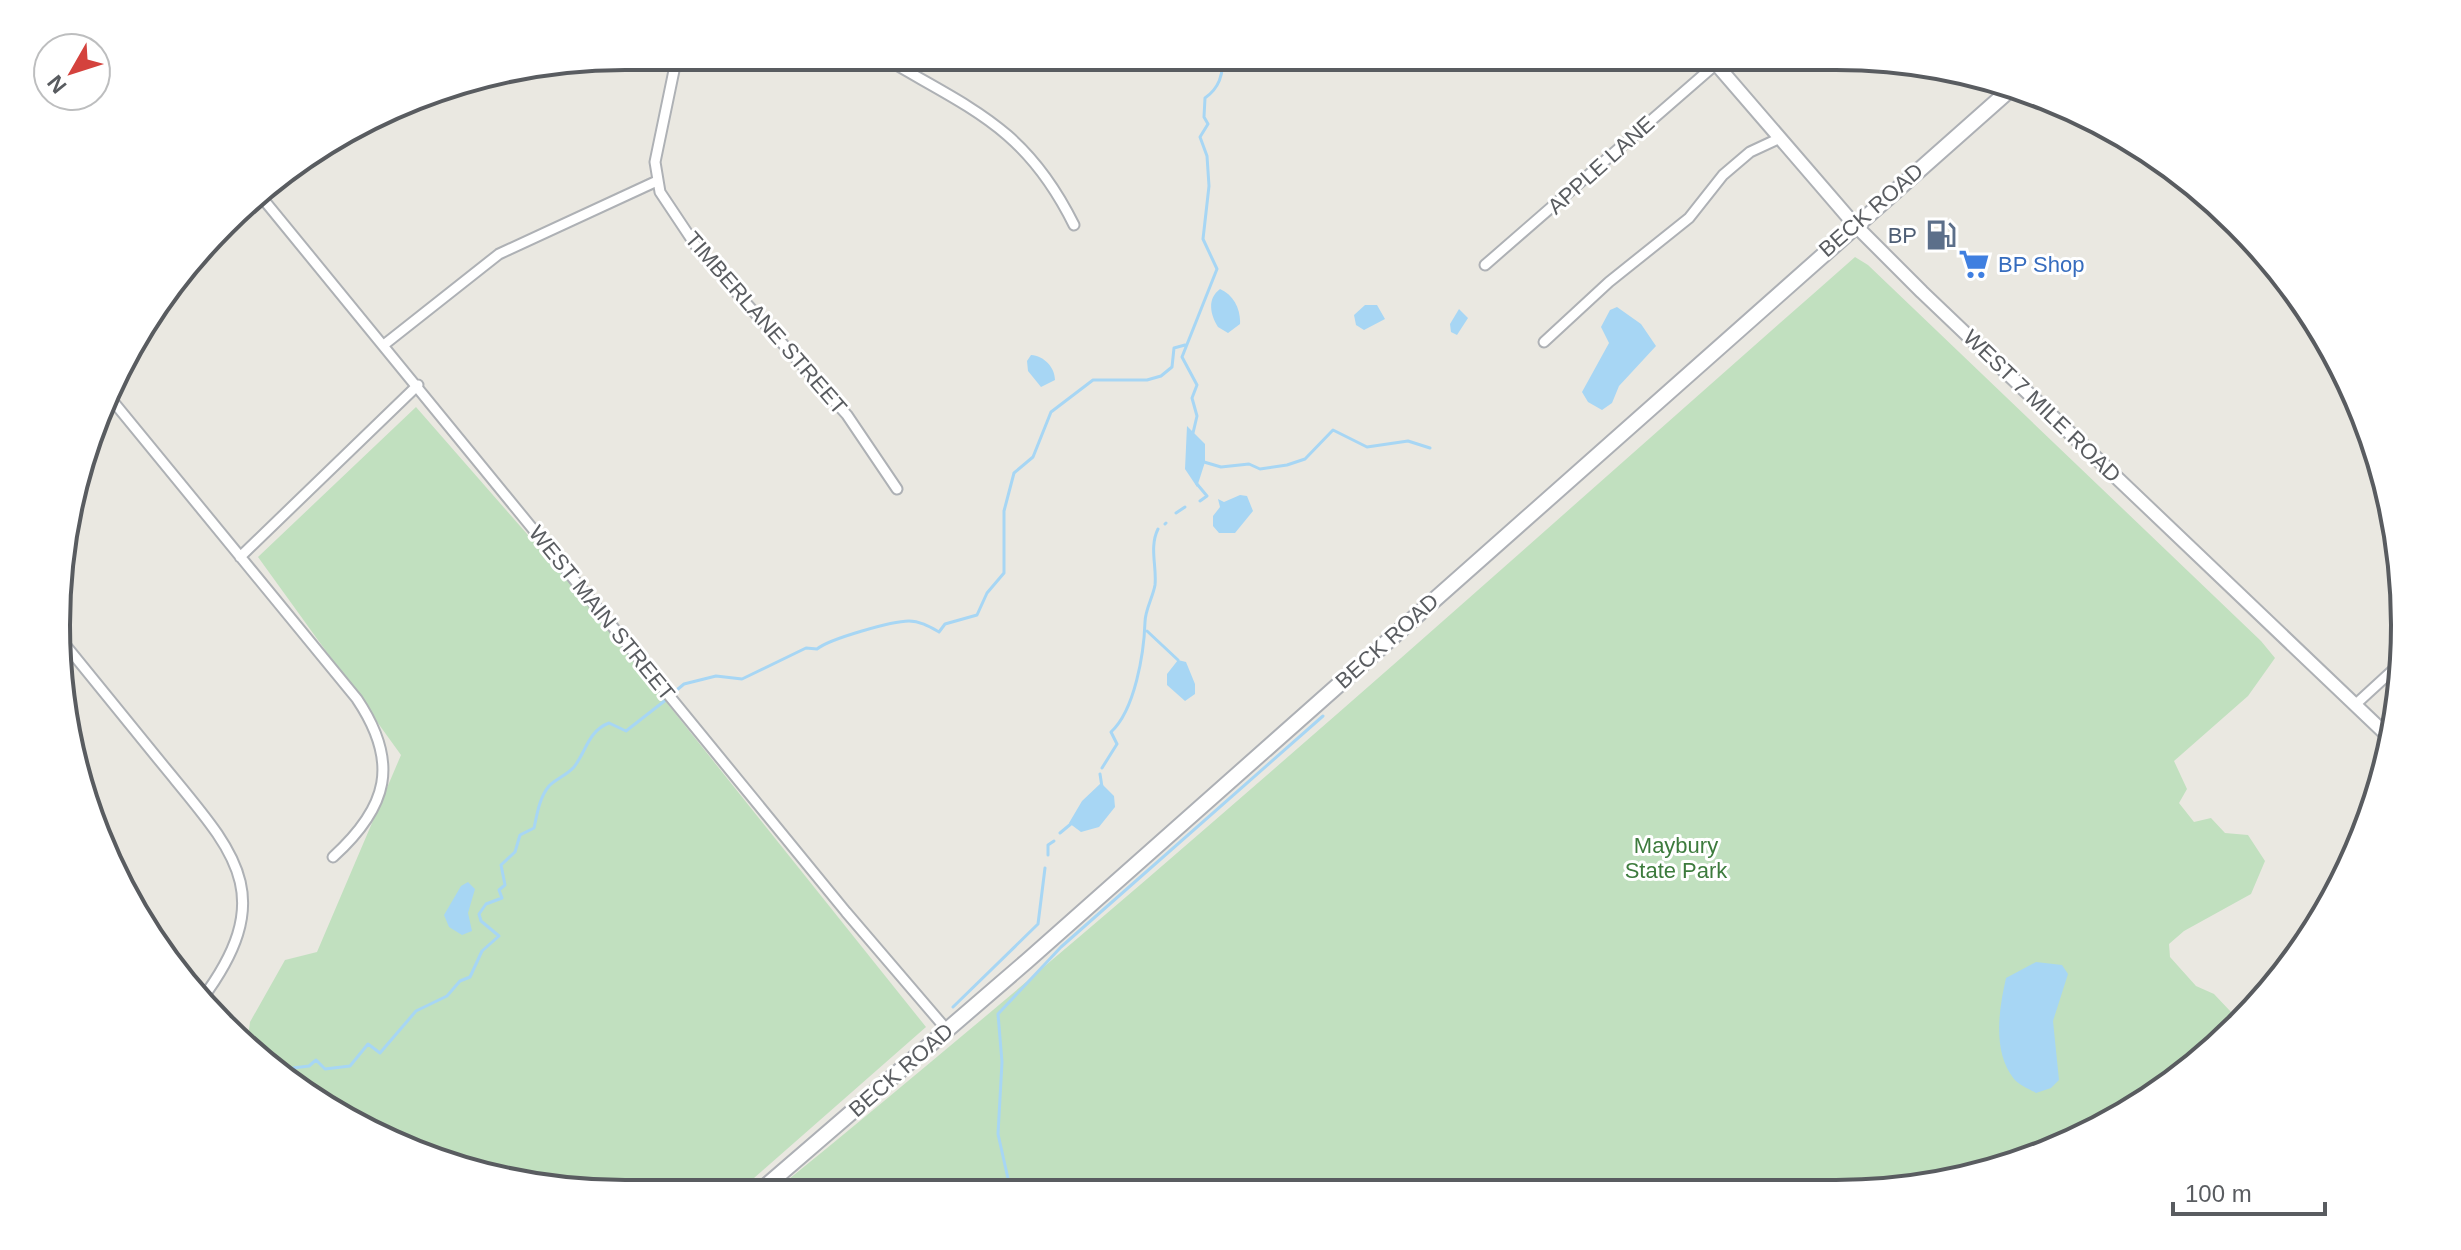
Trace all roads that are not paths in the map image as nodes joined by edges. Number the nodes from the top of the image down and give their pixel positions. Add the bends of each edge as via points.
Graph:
1 (674, 70) edge
2 (906, 70) edge
3 (1703, 70) edge
4 (1721, 70) edge
5 (2003, 96) edge
6 (1780, 138) junction
7 (657, 181) junction
8 (266, 202) edge
9 (1854, 224) junction
10 (1074, 225) dead end
11 (1485, 265) dead end
12 (1544, 342) dead end
13 (385, 344) junction
14 (418, 385) junction
15 (116, 405) edge
16 (897, 489) dead end
17 (240, 557) junction
18 (71, 651) edge
19 (2389, 674) edge
20 (2356, 704) junction
21 (2381, 729) edge
22 (333, 857) dead end
23 (207, 990) edge
24 (947, 1030) junction
25 (773, 1180) edge

1 - 7 street via 658,146
2 - 10 street via 1014,138 1041,168
3 - 11 street, APPLE LANE
4 - 6 street, WEST 7 MILE ROAD
5 - 9 main road, BECK ROAD
6 - 9 street, WEST 7 MILE ROAD
6 - 12 street via 1750,152 1723,175 1689,218
7 - 13 street via 499,254
7 - 16 street, TIMBERLANE STREET via 700,252 847,415
8 - 13 street, WEST MAIN STREET
9 - 20 street, WEST 7 MILE ROAD
9 - 24 main road, BECK ROAD
13 - 14 street, WEST MAIN STREET
14 - 17 street
14 - 24 street, WEST MAIN STREET
15 - 17 street
17 - 22 street via 357,699 381,744 384,776 374,808
18 - 23 street via 211,823 235,864 242,899 238,942
19 - 20 street
20 - 21 street, WEST 7 MILE ROAD
24 - 25 main road, BECK ROAD

